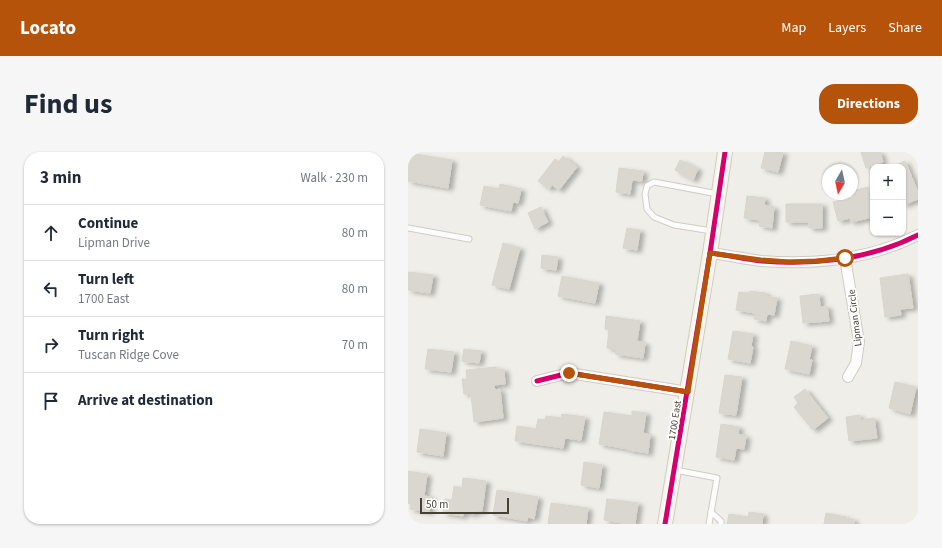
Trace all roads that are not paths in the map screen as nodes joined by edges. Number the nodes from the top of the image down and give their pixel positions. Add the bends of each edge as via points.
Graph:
1 (725, 152) edge
2 (719, 194) junction
3 (408, 228) edge
4 (713, 231) junction
5 (918, 234) edge
6 (469, 238) dead end
7 (710, 253) junction
8 (845, 258) junction
9 (848, 377) dead end
10 (537, 381) dead end
11 (688, 392) junction
12 (675, 470) junction
13 (711, 512) junction
14 (665, 524) edge
15 (709, 524) edge
16 (721, 524) edge

1 - 2 main road, 1700 East
2 - 4 main road, 1700 East
2 - 4 lane via 654,182 647,186 645,194 647,209 654,218 674,225
3 - 6 lane
4 - 7 main road, 1700 East
5 - 8 street via 875,251
7 - 8 street via 789,262
7 - 11 main road, 1700 East
8 - 9 street, Lipman Circle via 859,342 856,363
10 - 11 street via 569,373
11 - 12 main road, 1700 East
12 - 13 lane via 717,478
12 - 14 main road, 1700 East
13 - 15 lane
13 - 16 lane

